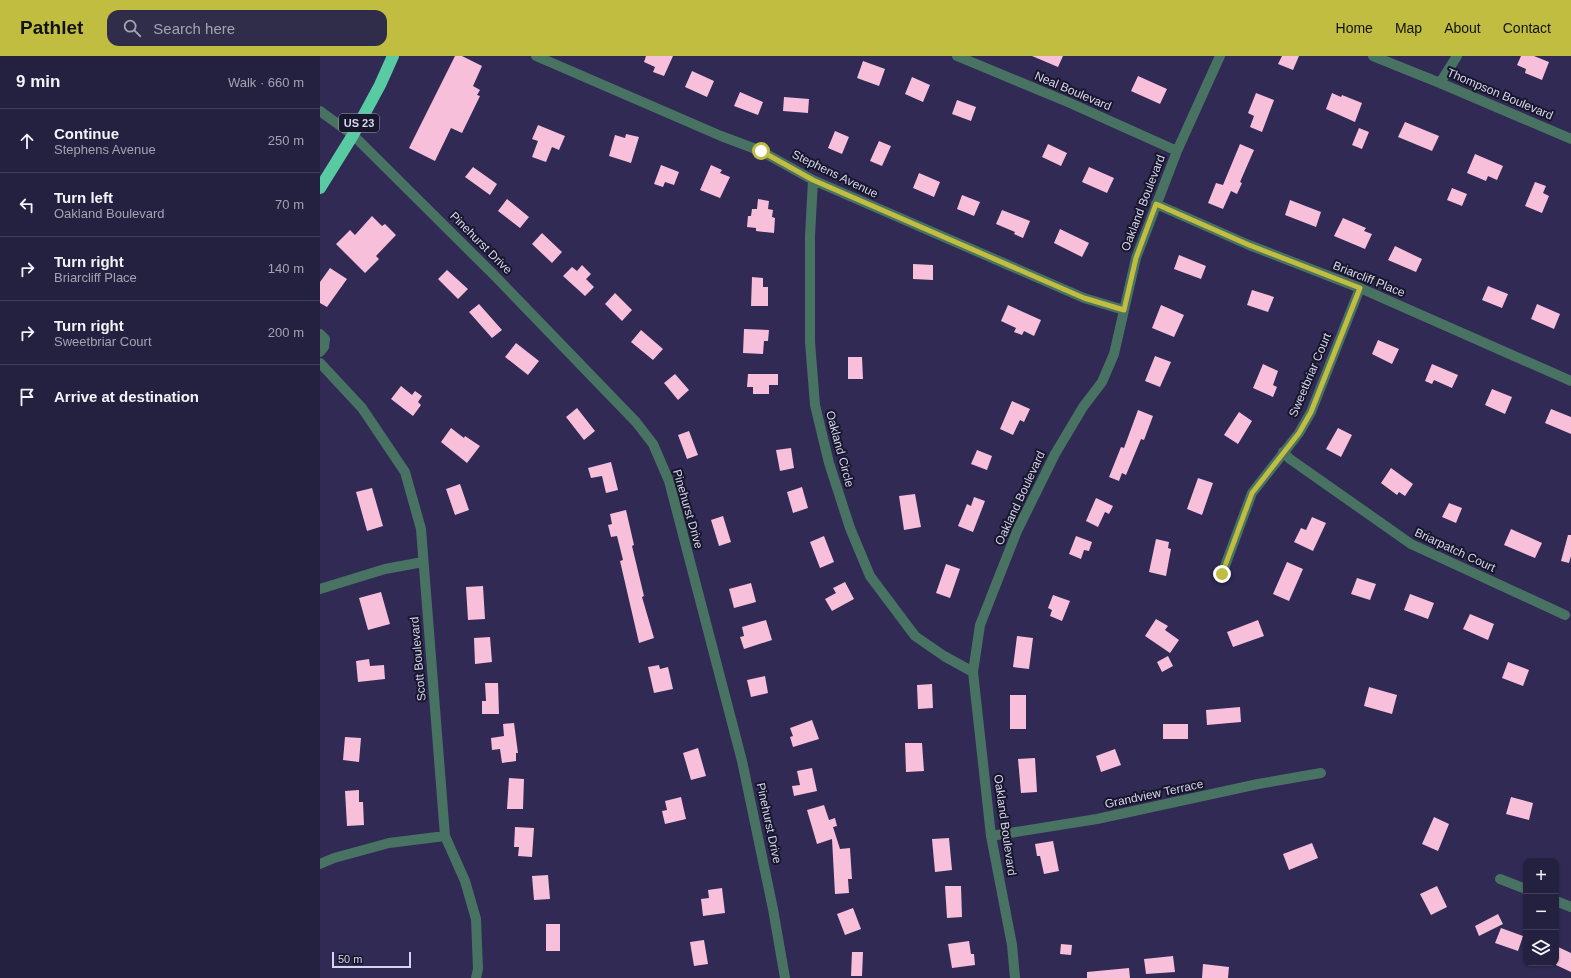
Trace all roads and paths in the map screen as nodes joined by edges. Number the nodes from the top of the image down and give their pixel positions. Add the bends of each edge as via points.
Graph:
1 (394, 56) edge
2 (536, 56) edge
3 (957, 56) edge
4 (985, 56) edge
5 (1220, 56) edge
6 (1373, 56) edge
7 (1457, 56) edge
8 (981, 66) junction
9 (1440, 83) junction
10 (320, 111) edge
11 (353, 135) junction
12 (1571, 139) edge
13 (1177, 151) junction
14 (813, 180) junction
15 (320, 188) edge
16 (1156, 204) junction
17 (1360, 288) junction
18 (1124, 310) junction
19 (320, 334) edge
20 (320, 352) edge
21 (320, 363) edge
22 (1571, 381) edge
23 (1283, 452) junction
24 (424, 562) junction
25 (1222, 574) dead end
26 (320, 589) edge
27 (1565, 615) dead end
28 (973, 672) junction
29 (1321, 773) dead end
30 (445, 836) junction
31 (991, 836) junction
32 (320, 864) edge
33 (1500, 879) dead end
34 (1523, 888) edge
35 (1559, 902) edge
36 (1571, 907) edge
37 (476, 978) edge
38 (785, 978) edge
39 (1015, 978) edge

1 - 11 highway, US 23
2 - 14 street, Stephens Avenue via 761,151
3 - 8 street, Neal Boulevard
4 - 8 street
5 - 13 street, Oakland Boulevard
6 - 9 street, Thompson Boulevard
7 - 9 street
8 - 13 street, Neal Boulevard
9 - 12 street, Thompson Boulevard
10 - 11 street, Pinehurst Drive
11 - 15 highway, US 23
11 - 38 street, Pinehurst Drive via 560,343 636,422 652,444 669,481 742,761
13 - 16 street, Oakland Boulevard
14 - 18 street, Stephens Avenue via 1084,298
14 - 28 street, Oakland Circle via 810,342 815,405 829,463 850,528 870,576 914,636
16 - 17 street, Briarcliff Place via 1249,245
16 - 18 street, Oakland Boulevard via 1136,258
17 - 22 street, Briarcliff Place
17 - 23 street, Sweetbriar Court via 1311,412 1299,433
18 - 28 street, Oakland Boulevard via 1114,354 1102,382 1083,407 1055,454 1017,531 980,625
19 - 20 street via 326,342
21 - 24 street, Scott Boulevard via 362,408 405,472 421,529
23 - 25 street, Sweetbriar Court via 1252,493
23 - 27 street, Briarpatch Court via 1290,460 1411,544
24 - 26 street via 385,569
24 - 30 street, Scott Boulevard
28 - 31 street, Oakland Boulevard
29 - 31 street, Grandview Terrace via 1097,819
30 - 32 street via 389,843
30 - 37 street, Scott Boulevard via 464,881 476,919
31 - 39 street, Oakland Boulevard via 1012,945
33 - 34 street
35 - 36 street

